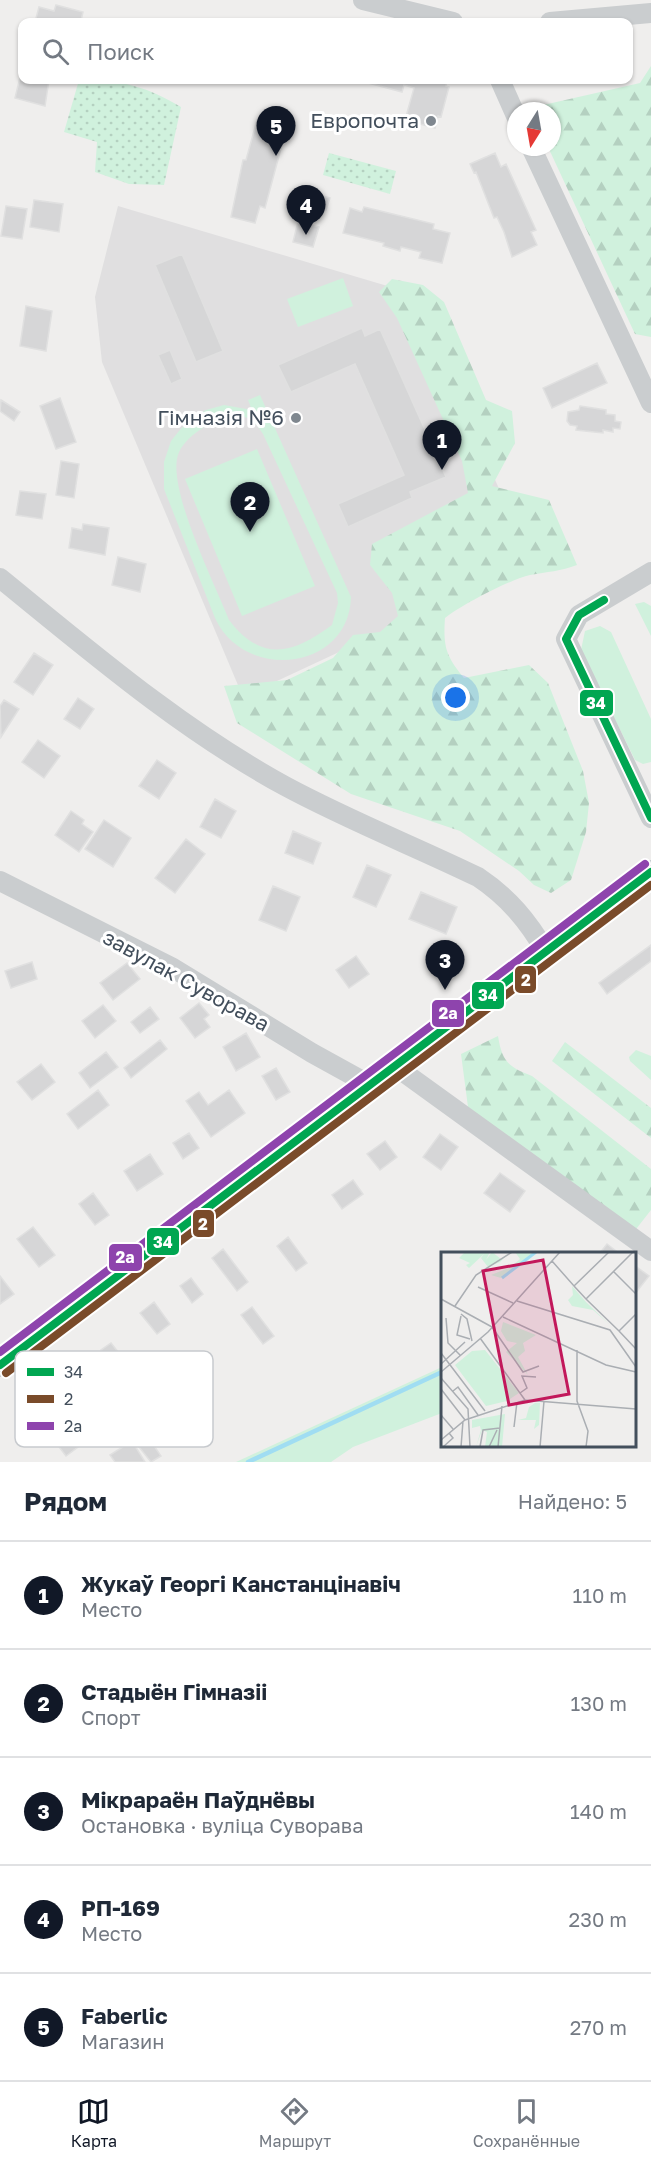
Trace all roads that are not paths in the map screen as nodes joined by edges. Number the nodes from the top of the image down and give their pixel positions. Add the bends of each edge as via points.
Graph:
1 (363, 0) edge
2 (651, 13) edge
3 (437, 18) edge
4 (595, 18) edge
5 (502, 84) edge
6 (510, 102) edge
7 (535, 156) edge
8 (651, 403) edge
9 (651, 572) edge
10 (0, 578) edge
11 (651, 818) edge
12 (651, 872) edge
13 (0, 881) edge
14 (546, 952) junction
15 (395, 1066) junction
16 (370, 1085) junction
17 (651, 1251) edge
18 (18, 1351) edge
19 (15, 1354) edge
20 (0, 1365) edge

1 - 3 street
2 - 4 street
5 - 6 street
7 - 8 street
9 - 11 street via 579,615 566,639
10 - 14 street via 211,742 285,786 470,873 497,890 534,931
12 - 14 main road
13 - 16 street, завулак Суворава via 173,968
14 - 15 main road
15 - 16 main road
15 - 17 street
16 - 18 main road
19 - 20 main road

